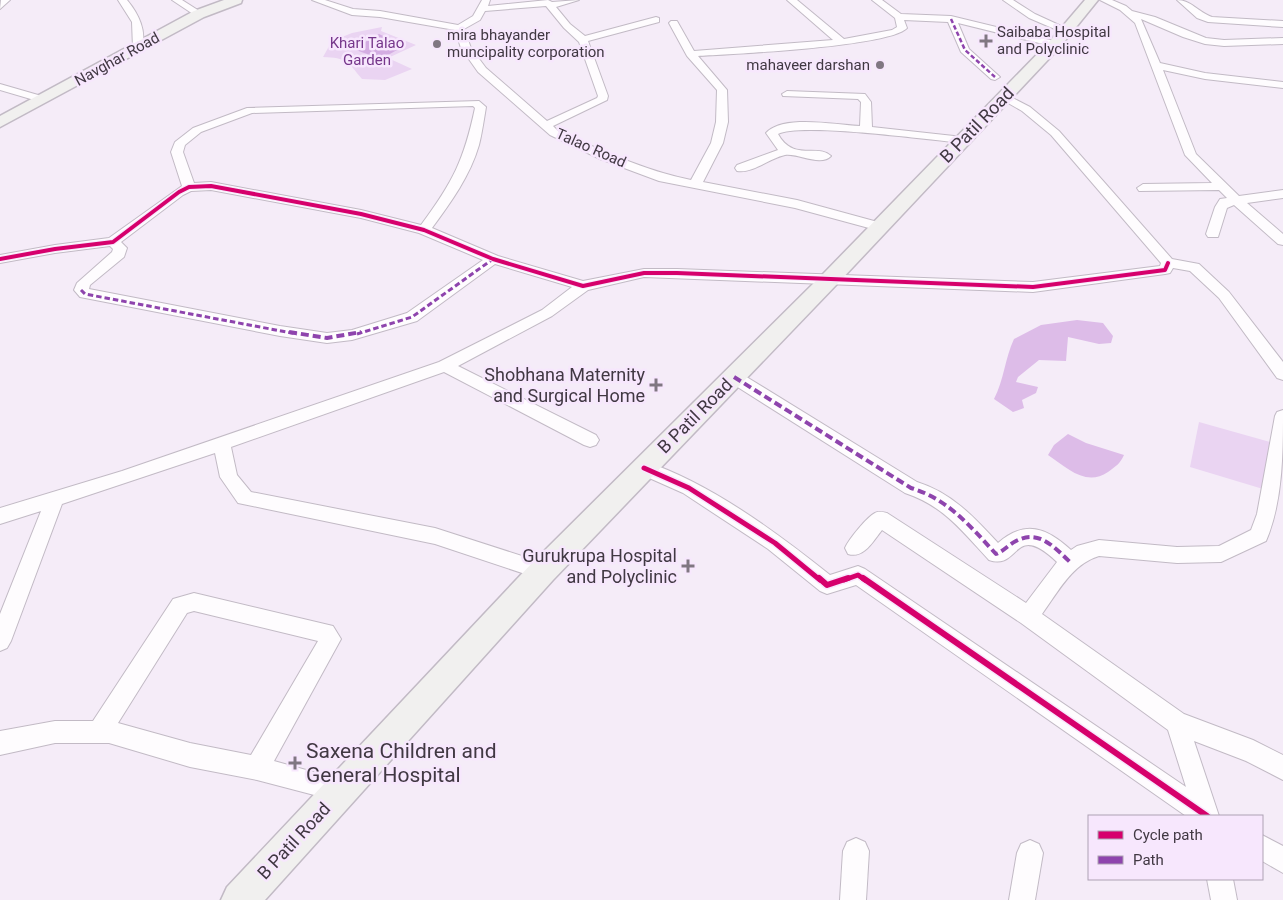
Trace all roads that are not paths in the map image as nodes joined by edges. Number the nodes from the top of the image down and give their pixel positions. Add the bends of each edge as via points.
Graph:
1 (6, 0) edge
2 (122, 0) edge
3 (176, 0) edge
4 (236, 0) edge
5 (316, 0) edge
6 (575, 0) edge
7 (791, 0) edge
8 (876, 0) edge
9 (1007, 0) edge
10 (1092, 0) edge
11 (1104, 0) edge
12 (1181, 0) edge
13 (484, 4) edge
14 (550, 5) junction
15 (0, 6) edge
16 (199, 14) junction
17 (1132, 14) junction
18 (899, 17) junction
19 (951, 19) junction
20 (656, 20) dead end
21 (674, 23) dead end
22 (1283, 24) edge
23 (459, 28) junction
24 (1061, 37) junction
25 (582, 40) junction
26 (1283, 40) edge
27 (842, 42) junction
28 (138, 48) junction
29 (691, 54) junction
30 (1156, 65) junction
31 (1283, 85) edge
32 (0, 87) edge
33 (1000, 87) junction
34 (786, 94) dead end
35 (42, 100) junction
36 (0, 122) edge
37 (545, 125) junction
38 (866, 130) junction
39 (963, 140) junction
40 (785, 151) junction
41 (825, 156) dead end
42 (741, 168) dead end
43 (696, 183) junction
44 (1222, 186) junction
45 (190, 187) junction
46 (1143, 188) dead end
47 (1283, 194) edge
48 (1235, 199) junction
49 (880, 227) junction
50 (424, 230) junction
51 (1213, 234) dead end
52 (1283, 241) edge
53 (113, 242) junction
54 (0, 259) edge
55 (493, 259) junction
56 (1168, 264) junction
57 (832, 278) junction
58 (583, 286) junction
59 (445, 366) junction
60 (1283, 374) edge
61 (734, 377) junction
62 (1283, 416) edge
63 (590, 440) dead end
64 (222, 444) junction
65 (644, 468) junction
66 (55, 499) junction
67 (0, 516) edge
68 (856, 548) dead end
69 (1070, 562) junction
70 (543, 571) junction
71 (1028, 616) junction
72 (0, 641) edge
73 (1177, 723) junction
74 (99, 732) junction
75 (0, 743) edge
76 (257, 768) junction
77 (1283, 768) edge
78 (341, 790) junction
79 (1206, 815) edge
80 (1207, 815) edge
81 (1263, 849) edge
82 (856, 851) dead end
83 (1030, 853) dead end
84 (1283, 860) edge
85 (1220, 880) edge
86 (240, 900) edge
87 (852, 900) edge
88 (1022, 900) edge
89 (1224, 900) edge

1 - 15 street
2 - 28 street via 137,20
3 - 16 street
4 - 16 main road, Navghar Road
5 - 23 street via 352,12
6 - 14 street
7 - 27 street
8 - 18 street
9 - 24 street
10 - 24 main road, B Patil Road
11 - 17 street
12 - 22 street via 1200,16 1211,20
13 - 14 street
13 - 23 street via 477,18
14 - 25 street
16 - 28 main road, Navghar Road
17 - 26 street via 1154,18 1188,37 1222,44
17 - 30 street via 1139,22
18 - 19 street
18 - 27 street via 902,28 895,32
19 - 24 street
19 - 33 street via 965,50
20 - 25 street
21 - 29 street
23 - 37 street, Talao Road via 466,48 482,70
24 - 33 main road, B Patil Road
25 - 37 street via 602,100
27 - 29 street
28 - 35 main road, Navghar Road
29 - 43 street via 722,90 722,122 717,143
30 - 31 street via 1205,76
30 - 44 street via 1191,155
32 - 35 street
33 - 39 main road, B Patil Road
33 - 56 street via 1055,133
34 - 38 street via 861,96 866,100
35 - 36 main road, Navghar Road
37 - 43 street, Talao Road via 554,133 604,156 663,178
38 - 39 street
38 - 40 street via 782,127 772,134 776,144
39 - 49 main road, B Patil Road
40 - 41 street
40 - 42 street
43 - 49 street, Talao Road via 797,204
44 - 46 street
44 - 48 street
45 - 50 street via 232,189
45 - 50 street via 177,152 179,144 197,130 251,110 475,103 481,108 473,144 449,196
45 - 53 street via 178,192
47 - 48 street
48 - 51 street via 1221,207
48 - 52 street
49 - 57 main road, B Patil Road
50 - 55 street
53 - 54 street
53 - 55 street via 120,248 119,254 84,283 81,290 85,294 327,338 352,335 412,317
55 - 58 street
56 - 57 street via 1165,270 1033,287
56 - 60 street via 1194,267 1224,295
57 - 58 street via 644,273
57 - 61 main road, B Patil Road
58 - 59 street via 547,312
59 - 63 street
59 - 64 street
61 - 65 main road, B Patil Road
61 - 69 street via 911,488 927,491 945,501 996,554 1002,553 1015,541 1042,536
62 - 69 street via 1266,514 1259,535 1220,554 1177,555 1100,548 1084,552
64 - 66 street
64 - 70 street via 228,477 245,498 435,536
65 - 70 main road, B Patil Road
65 - 79 street via 689,488 776,543 828,585 858,575
66 - 67 street
66 - 72 street
68 - 71 street via 880,519
69 - 71 street
70 - 78 main road, B Patil Road
71 - 73 street
73 - 77 street via 1254,752
73 - 80 street
74 - 75 street via 56,732
74 - 76 street
74 - 76 street via 180,606 194,602 326,633 330,639
76 - 78 street
78 - 86 main road, B Patil Road
81 - 84 street
82 - 87 street
83 - 88 street
85 - 89 street

